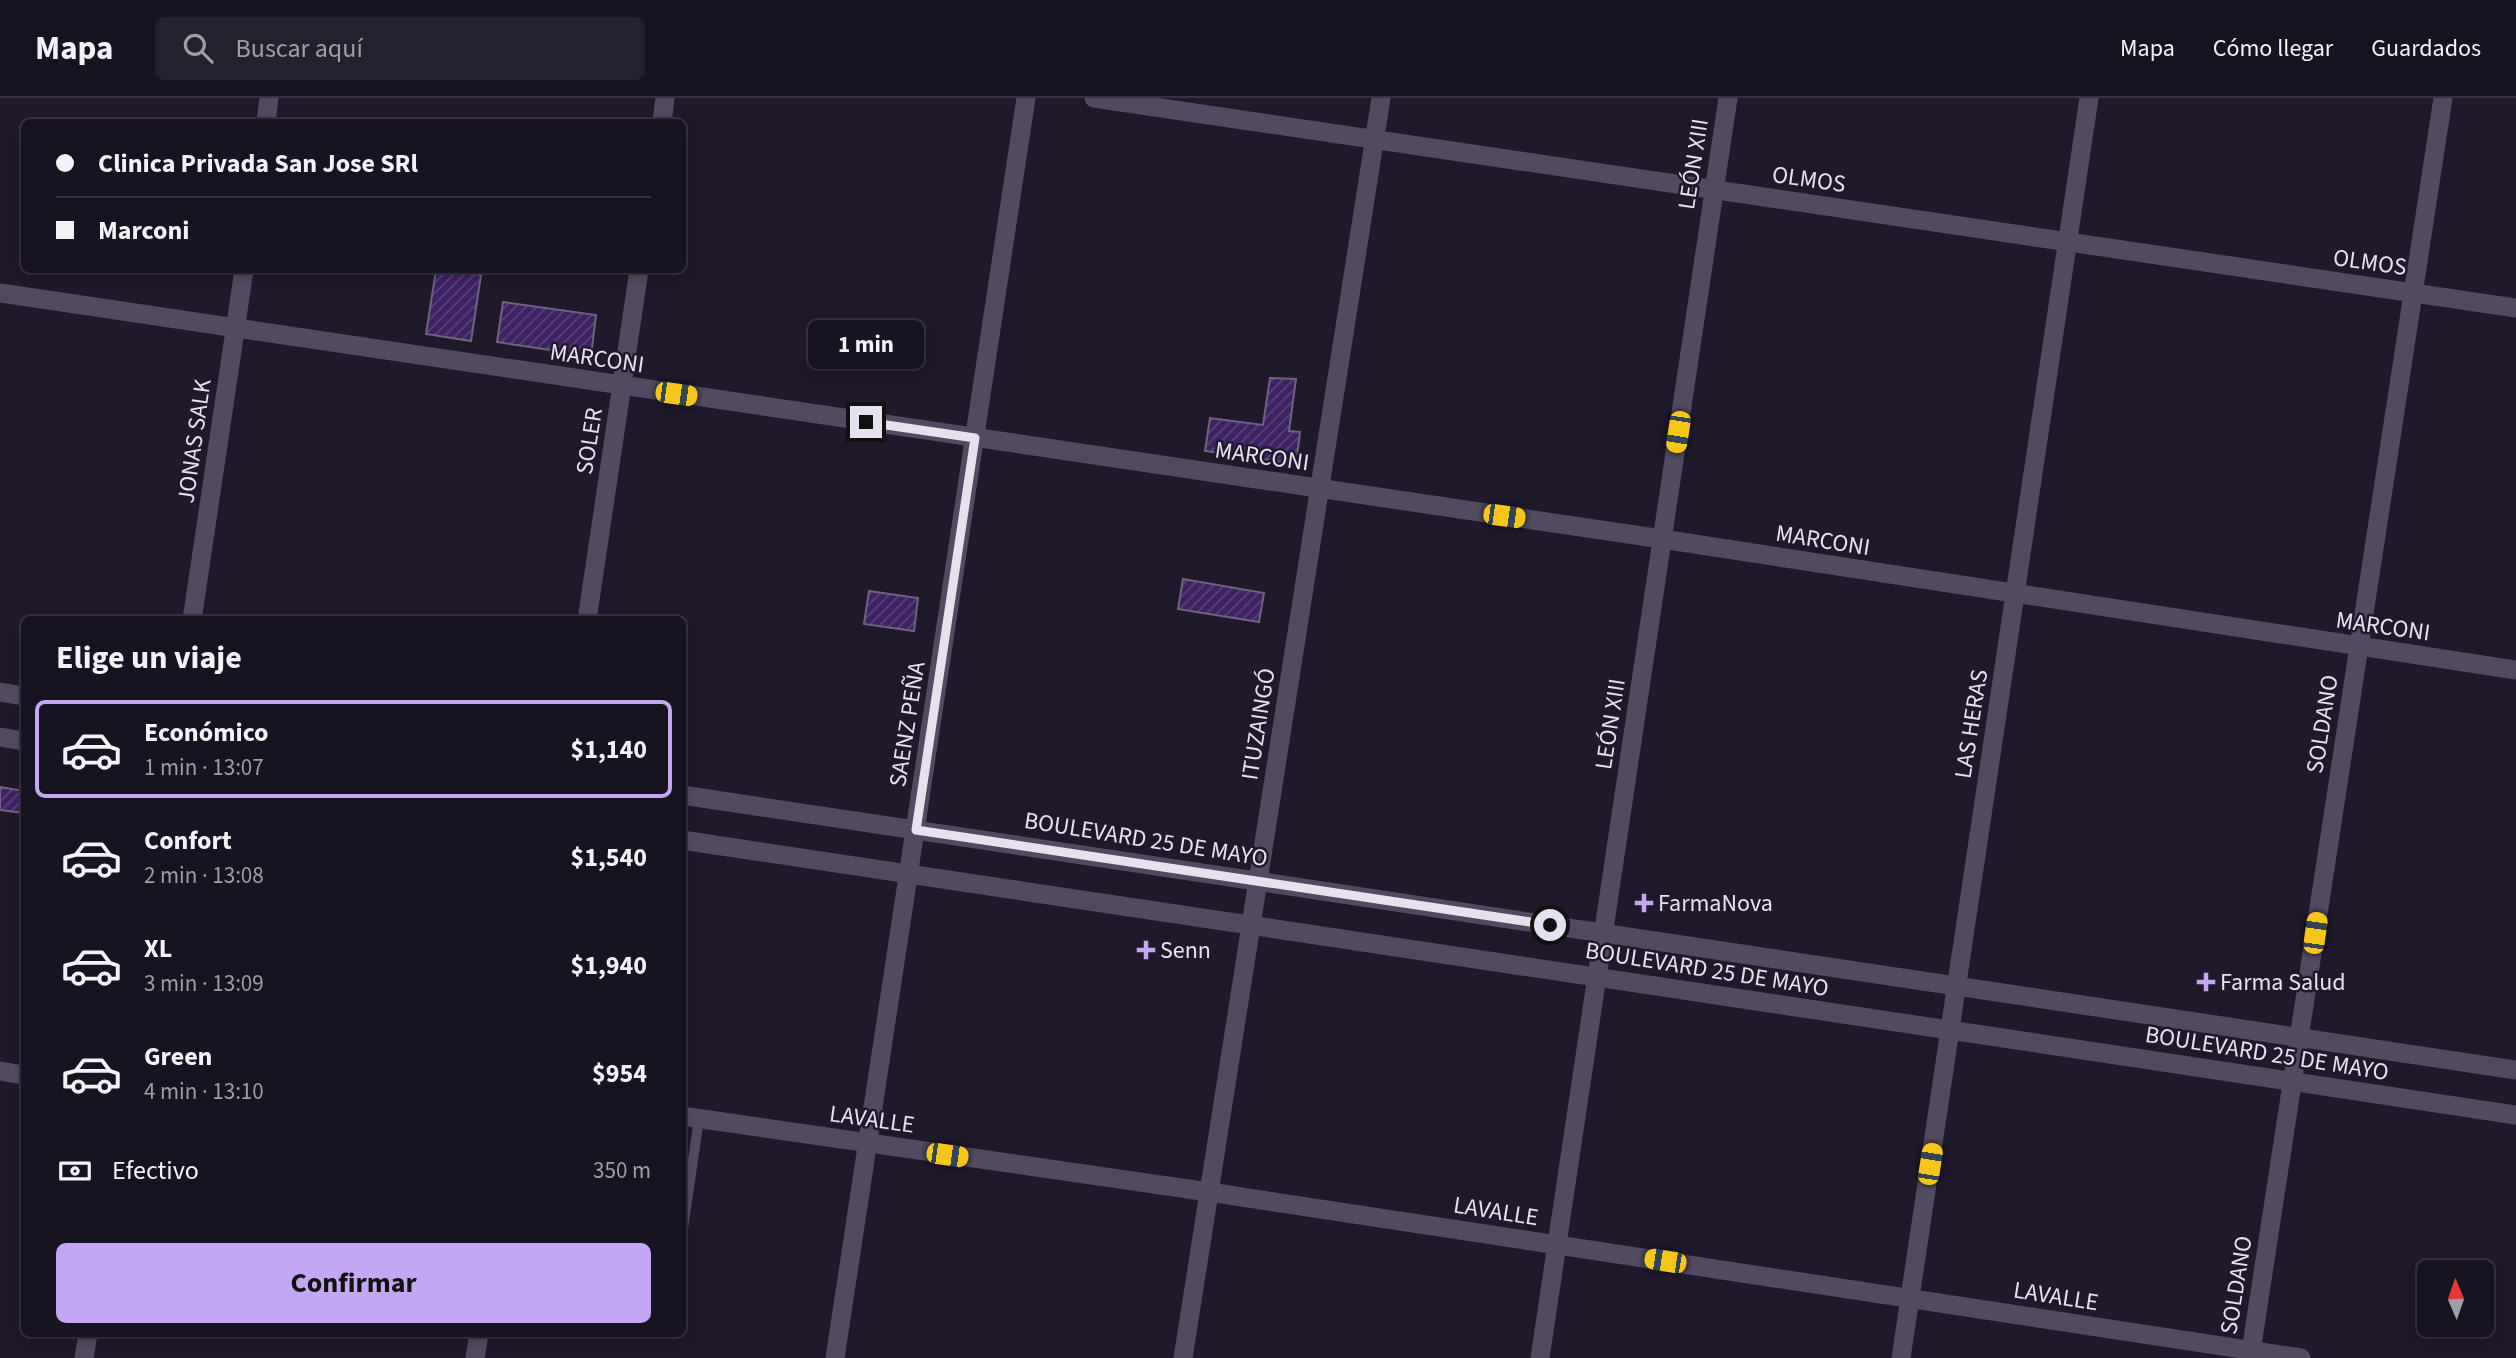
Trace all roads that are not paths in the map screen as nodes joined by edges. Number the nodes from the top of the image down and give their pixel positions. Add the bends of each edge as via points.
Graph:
1 (270, 98) edge
2 (665, 98) edge
3 (1026, 98) edge
4 (1094, 98) edge
5 (1381, 98) edge
6 (1728, 98) edge
7 (2090, 98) edge
8 (2443, 98) edge
9 (1196, 105) edge
10 (266, 119) edge
11 (662, 119) edge
12 (1375, 139) junction
13 (1714, 190) junction
14 (2068, 242) junction
15 (244, 273) edge
16 (639, 273) edge
17 (0, 293) edge
18 (2413, 293) junction
19 (2516, 308) edge
20 (235, 329) junction
21 (622, 386) junction
22 (975, 438) junction
23 (1320, 489) junction
24 (1662, 540) junction
25 (2015, 594) junction
26 (193, 616) edge
27 (588, 616) edge
28 (2359, 647) junction
29 (2516, 670) edge
30 (0, 692) edge
31 (21, 696) edge
32 (0, 737) edge
33 (21, 740) edge
34 (686, 796) edge
35 (916, 830) junction
36 (686, 841) edge
37 (909, 874) junction
38 (1258, 881) junction
39 (1251, 925) junction
40 (1603, 933) junction
41 (1597, 977) junction
42 (1957, 986) junction
43 (1950, 1030) junction
44 (2299, 1037) junction
45 (2516, 1070) edge
46 (0, 1071) edge
47 (21, 1074) edge
48 (2292, 1082) junction
49 (2516, 1115) edge
50 (691, 1118) edge
51 (868, 1144) junction
52 (686, 1183) edge
53 (1209, 1192) junction
54 (1557, 1245) junction
55 (1910, 1298) junction
56 (88, 1337) edge
57 (478, 1337) edge
58 (2250, 1354) edge
59 (84, 1358) edge
60 (475, 1358) edge
61 (835, 1358) edge
62 (1183, 1358) edge
63 (1540, 1358) edge
64 (1901, 1358) edge
65 (2301, 1358) edge

1 - 10 street
2 - 11 street
3 - 22 street, SAENZ PEÑA
4 - 9 street, OLMOS
5 - 12 street, ITUZAINGÓ
6 - 13 street, LEÓN XIII
7 - 14 street, LAS HERAS
8 - 18 street, SOLDANO
9 - 12 street, OLMOS
12 - 13 street, OLMOS
12 - 23 street, ITUZAINGÓ
13 - 14 street, OLMOS
13 - 24 street, LEÓN XIII
14 - 18 street, OLMOS
14 - 25 street, LAS HERAS
15 - 20 street, JONAS SALK
16 - 21 street, SOLER
17 - 20 street, MARCONI
18 - 19 street, OLMOS
18 - 28 street, SOLDANO
20 - 21 street, MARCONI
20 - 26 street, JONAS SALK
21 - 22 street, MARCONI
21 - 27 street, SOLER
22 - 23 street, MARCONI
22 - 35 street, SAENZ PEÑA
23 - 24 street, MARCONI
23 - 38 street, ITUZAINGÓ
24 - 25 street, MARCONI
24 - 40 street, LEÓN XIII
25 - 28 street, MARCONI
25 - 42 street, LAS HERAS
28 - 29 street, MARCONI
28 - 44 street, SOLDANO
30 - 31 street
32 - 33 street
34 - 35 street, BOULEVARD 25 DE MAYO
35 - 37 street, SAENZ PEÑA
35 - 38 street, BOULEVARD 25 DE MAYO
36 - 37 street, BOULEVARD 25 DE MAYO
37 - 39 street, BOULEVARD 25 DE MAYO
37 - 51 street, SAENZ PEÑA
38 - 39 street, ITUZAINGÓ
38 - 40 street, BOULEVARD 25 DE MAYO
39 - 41 street, BOULEVARD 25 DE MAYO
39 - 53 street, ITUZAINGÓ
40 - 41 street, LEÓN XIII
40 - 42 street, BOULEVARD 25 DE MAYO
41 - 43 street, BOULEVARD 25 DE MAYO
41 - 54 street, LEÓN XIII
42 - 43 street, LAS HERAS
42 - 44 street, BOULEVARD 25 DE MAYO
43 - 48 street, BOULEVARD 25 DE MAYO
43 - 55 street, LAS HERAS
44 - 45 street, BOULEVARD 25 DE MAYO
44 - 48 street, SOLDANO
46 - 47 street
48 - 49 street, BOULEVARD 25 DE MAYO
48 - 58 street, SOLDANO
50 - 51 street, LAVALLE
50 - 52 lane
51 - 53 street, LAVALLE
51 - 61 street, SAENZ PEÑA
53 - 54 street, LAVALLE
53 - 62 street, ITUZAINGÓ
54 - 55 street, LAVALLE
54 - 63 street, LEÓN XIII
55 - 58 street, LAVALLE
55 - 64 street, LAS HERAS
56 - 59 street
57 - 60 street
58 - 65 street, LAVALLE

